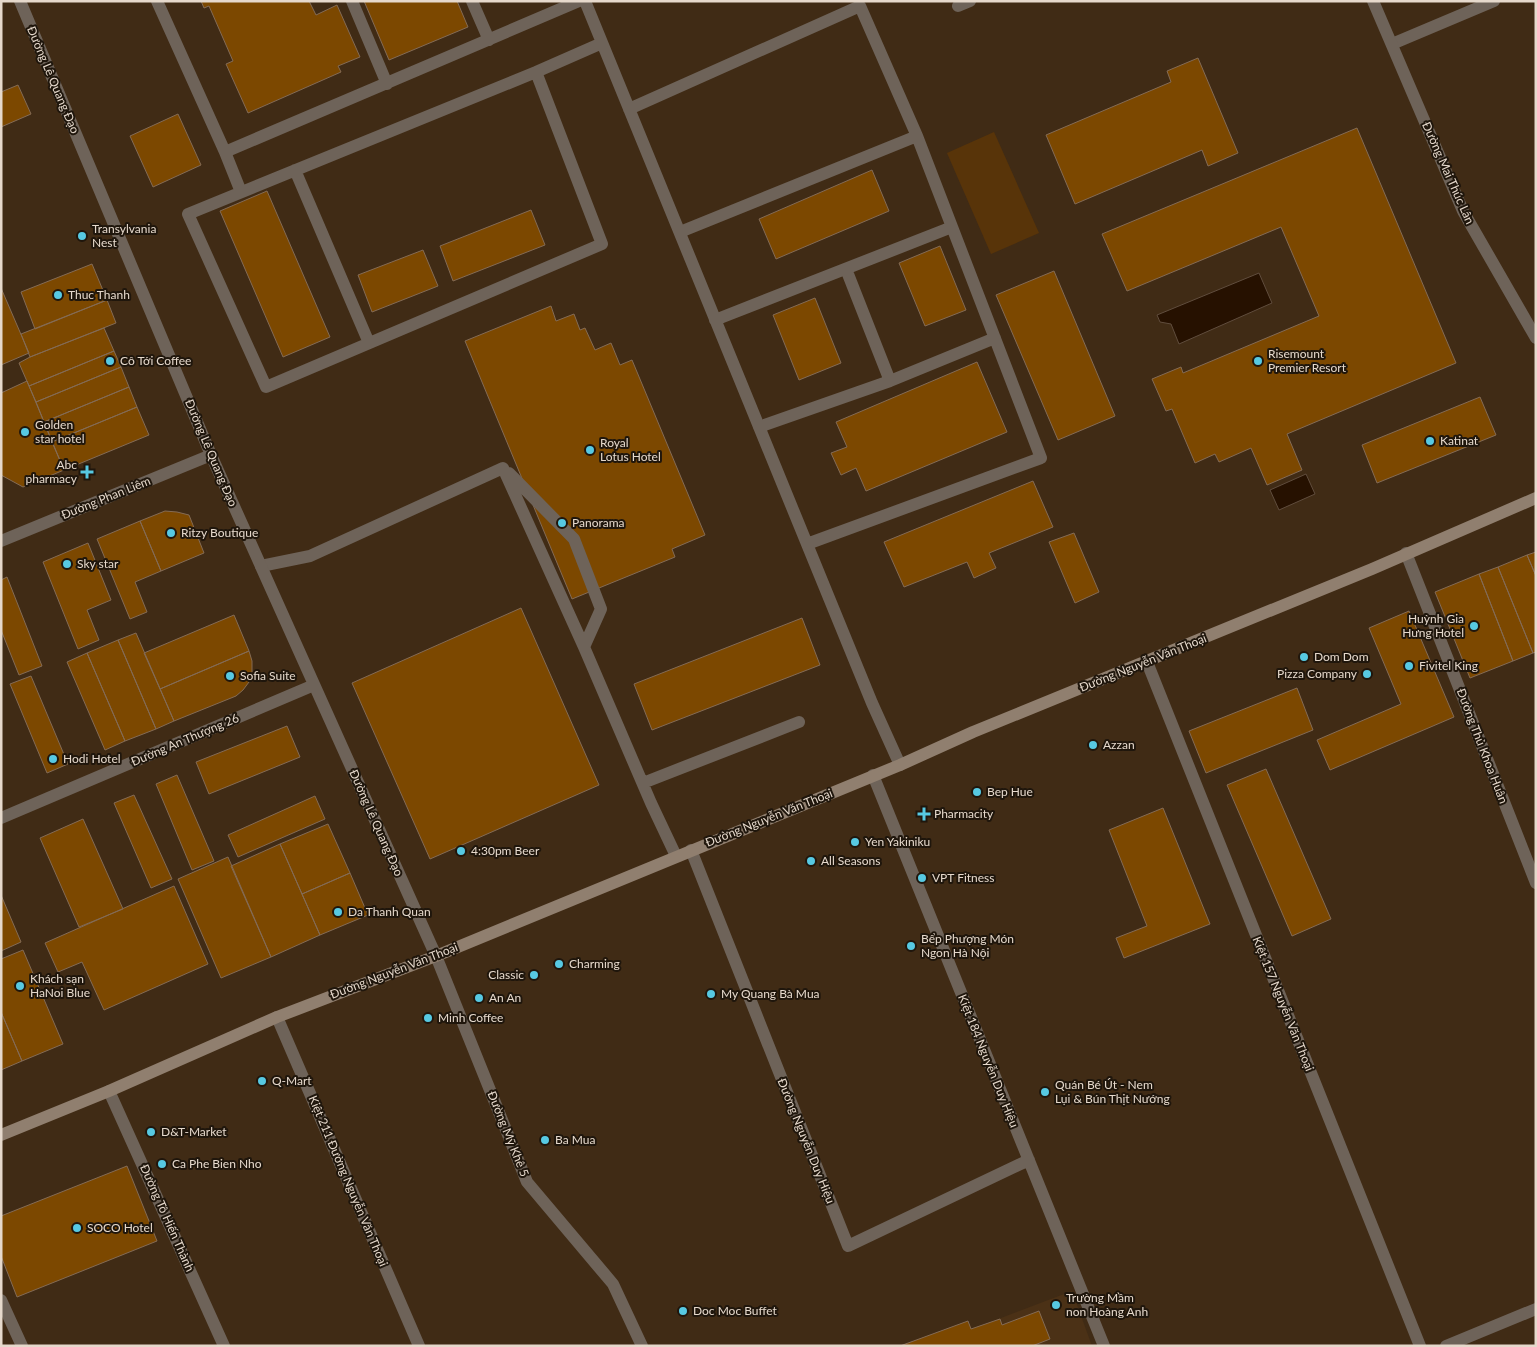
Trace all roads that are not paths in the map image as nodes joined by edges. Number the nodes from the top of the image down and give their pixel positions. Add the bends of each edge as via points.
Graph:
1 (20, 1) edge
2 (157, 1) edge
3 (352, 1) edge
4 (472, 1) edge
5 (579, 1) edge
6 (586, 1) edge
7 (970, 1) edge
8 (1373, 1) edge
9 (1494, 1) edge
10 (958, 6) dead end
11 (489, 40) junction
12 (602, 43) junction
13 (1392, 44) junction
14 (536, 72) junction
15 (387, 84) junction
16 (629, 109) junction
17 (917, 136) junction
18 (225, 152) junction
19 (295, 170) junction
20 (241, 192) junction
21 (952, 227) junction
22 (680, 232) junction
23 (846, 269) junction
24 (716, 320) junction
25 (995, 338) junction
26 (1536, 338) edge
27 (369, 343) junction
28 (890, 381) junction
29 (759, 427) junction
30 (211, 455) junction
31 (503, 468) junction
32 (1536, 498) edge
33 (1, 541) edge
34 (806, 544) junction
35 (1406, 554) junction
36 (261, 566) junction
37 (584, 647) junction
38 (1146, 662) junction
39 (314, 685) junction
40 (798, 722) dead end
41 (900, 764) junction
42 (873, 775) junction
43 (643, 783) junction
44 (1, 818) edge
45 (691, 850) junction
46 (676, 856) junction
47 (1536, 883) edge
48 (436, 956) junction
49 (277, 1017) junction
50 (109, 1091) junction
51 (1, 1135) edge
52 (1028, 1160) junction
53 (1, 1300) edge
54 (1536, 1309) edge
55 (22, 1346) edge
56 (224, 1346) edge
57 (419, 1346) edge
58 (642, 1346) edge
59 (1104, 1346) edge
60 (1420, 1346) edge
61 (1446, 1346) edge

1 - 30 street, Đường Lê Quang Đạo
2 - 18 street
3 - 15 street
4 - 11 street
5 - 11 street
6 - 12 street
7 - 10 street
8 - 13 street, Đường Mai Thúc Lân
9 - 13 street
11 - 15 street
12 - 14 street
12 - 16 street
13 - 26 street, Đường Mai Thúc Lân via 1464,211
14 - 19 street
14 - 27 street via 602,244
15 - 18 street
16 - 17 street via 860,6
16 - 22 street
17 - 21 street
17 - 22 street
18 - 20 street
19 - 20 street
19 - 27 street
20 - 27 street via 188,214 266,387
21 - 23 street
21 - 25 street
22 - 24 street
23 - 24 street
23 - 28 street
24 - 29 street
25 - 28 street
25 - 34 street via 1042,458
28 - 29 street
29 - 34 street
30 - 33 street, Đường Phan Liêm
30 - 36 street, Đường Lê Quang Đạo
31 - 36 street via 310,556
31 - 37 street
31 - 37 street via 574,539 601,609
32 - 35 main road, Đường Nguyễn Văn Thoại
34 - 41 street
35 - 38 main road, Đường Nguyễn Văn Thoại
35 - 47 street, Đường Thủ Khoa Huân
36 - 39 street, Đường Lê Quang Đạo
37 - 43 street
38 - 41 main road, Đường Nguyễn Văn Thoại
38 - 60 street, Kiệt 157 Nguyễn Văn Thoại
39 - 44 street, Đường An Thượng 26
39 - 48 street, Đường Lê Quang Đạo
40 - 43 street
41 - 42 main road, Đường Nguyễn Văn Thoại
42 - 45 main road, Đường Nguyễn Văn Thoại
42 - 52 street, Kiệt 184 Nguyễn Duy Hiệu
43 - 46 street
45 - 46 main road, Đường Nguyễn Văn Thoại
45 - 52 street, Đường Nguyễn Duy Hiệu via 848,1246
46 - 48 main road, Đường Nguyễn Văn Thoại
48 - 49 main road, Đường Nguyễn Văn Thoại
48 - 58 street, Đường Mỹ Khê 5 via 527,1182 613,1284
49 - 50 main road, Đường Nguyễn Văn Thoại
49 - 57 street, Kiệt 211 Đường Nguyễn Văn Thoại
50 - 51 main road, Đường Nguyễn Văn Thoại
50 - 56 street, Đường Tô Hiến Thành
52 - 59 street, Kiệt 184 Nguyễn Duy Hiệu
53 - 55 street
54 - 61 street

